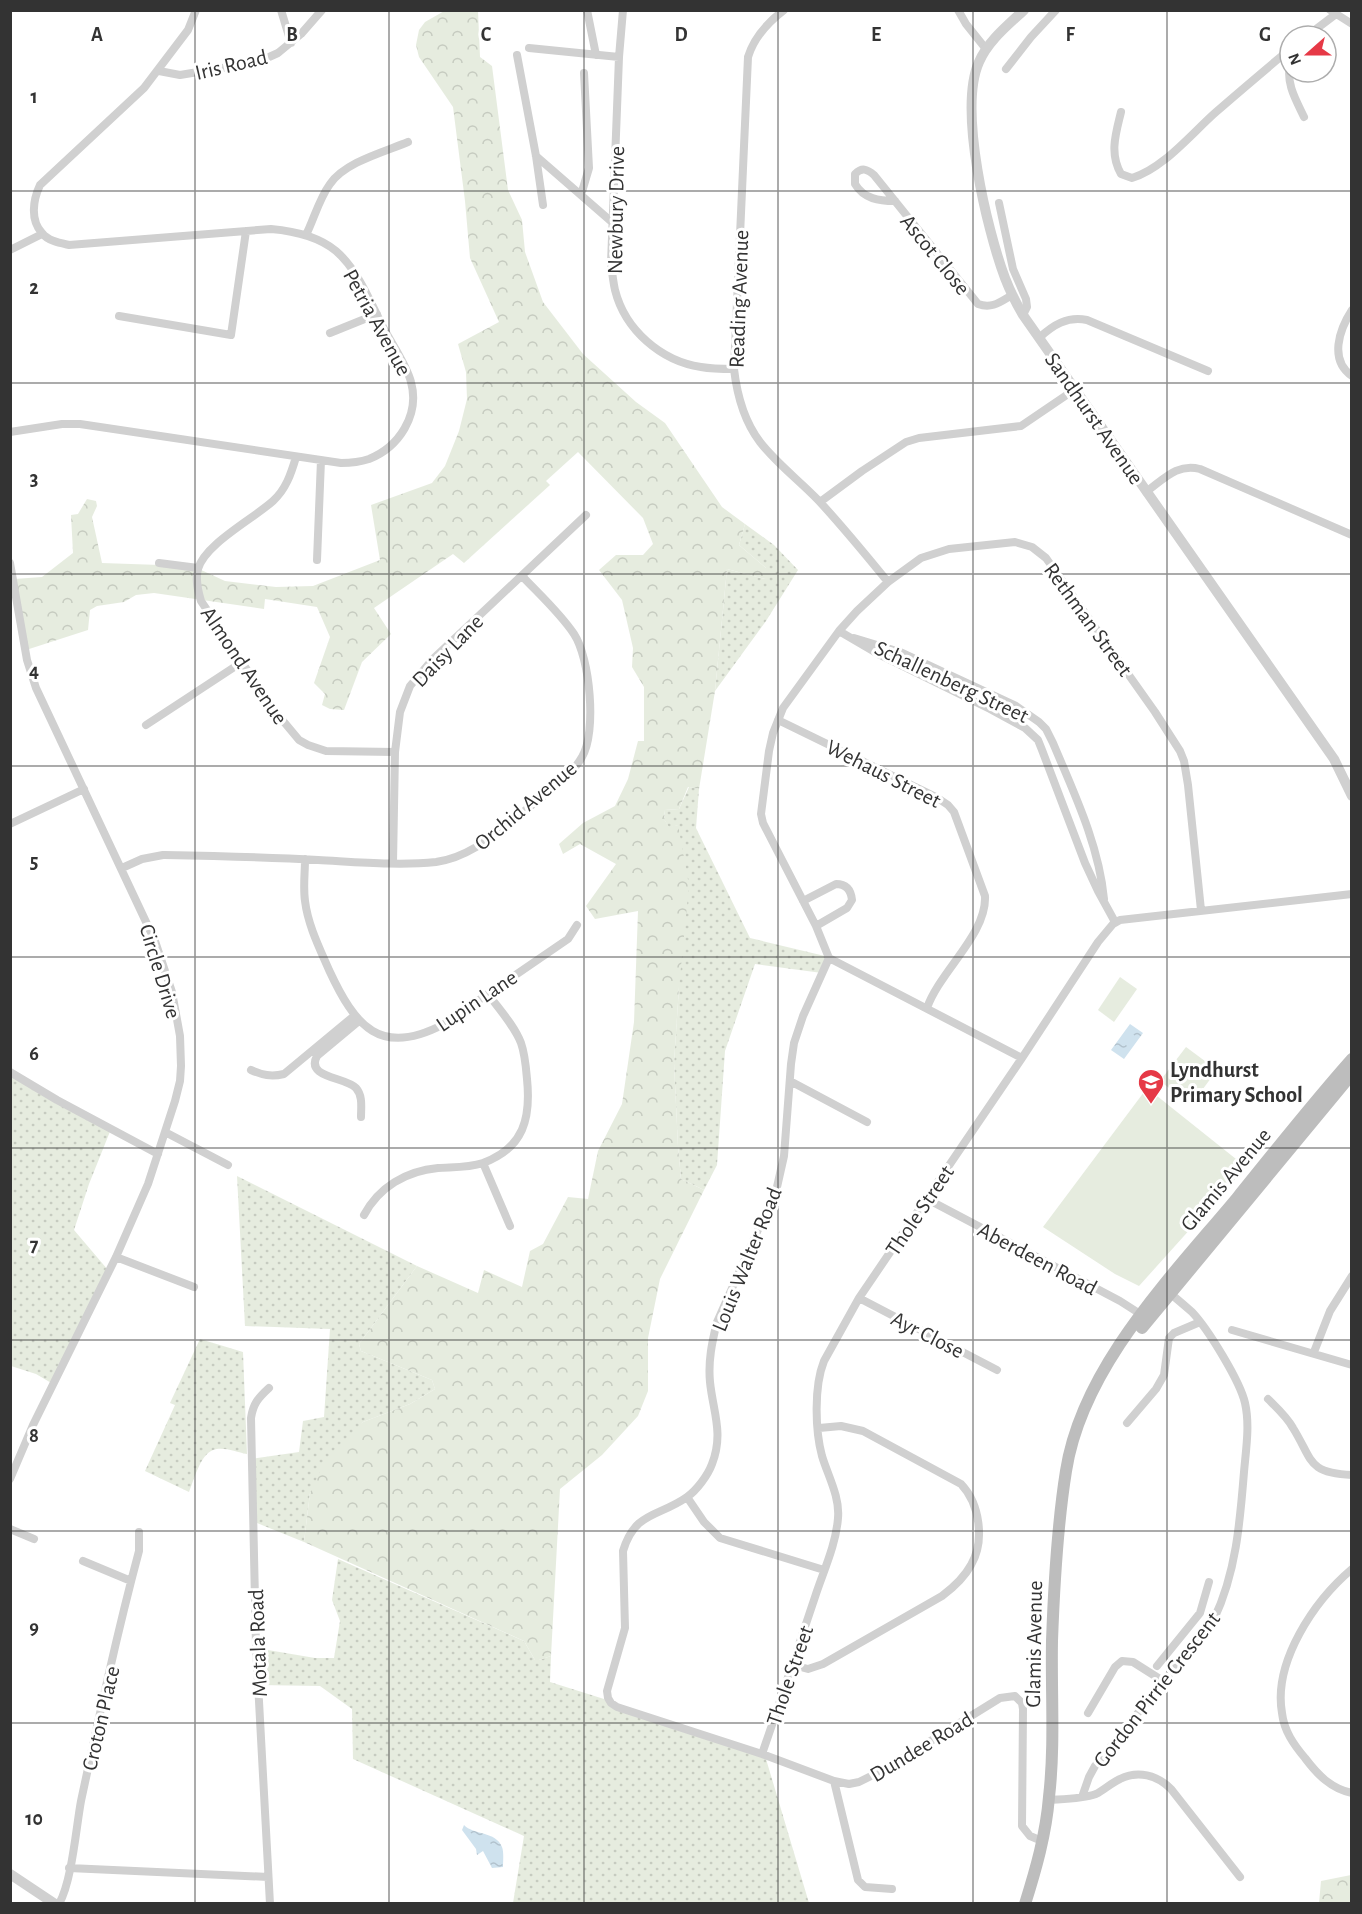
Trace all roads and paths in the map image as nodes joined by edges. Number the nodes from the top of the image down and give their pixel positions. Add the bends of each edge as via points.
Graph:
1 (196, 10) edge
2 (281, 10) edge
3 (322, 10) edge
4 (587, 10) edge
5 (622, 10) edge
6 (784, 10) edge
7 (958, 10) edge
8 (1024, 10) edge
9 (1056, 10) edge
10 (1333, 12) edge
11 (1320, 24) edge
12 (1352, 24) edge
13 (291, 43) junction
14 (529, 48) dead end
15 (986, 49) junction
16 (517, 55) dead end
17 (596, 55) junction
18 (619, 57) junction
19 (1278, 59) edge
20 (1006, 69) dead end
21 (159, 70) junction
22 (584, 73) dead end
23 (1290, 84) edge
24 (1121, 112) dead end
25 (1304, 117) dead end
26 (408, 142) dead end
27 (536, 156) junction
28 (581, 195) junction
29 (895, 201) junction
30 (999, 203) dead end
31 (543, 206) dead end
32 (613, 223) junction
33 (246, 231) junction
34 (42, 234) junction
35 (306, 235) junction
36 (10, 250) edge
37 (1012, 295) junction
38 (1352, 310) edge
39 (377, 314) junction
40 (1023, 315) junction
41 (119, 316) dead end
42 (330, 333) dead end
43 (1039, 338) junction
44 (734, 369) junction
45 (1208, 371) dead end
46 (1352, 376) edge
47 (1074, 390) junction
48 (10, 432) edge
49 (296, 457) junction
50 (321, 460) junction
51 (1146, 492) junction
52 (820, 502) junction
53 (586, 515) dead end
54 (1352, 536) edge
55 (317, 561) dead end
56 (10, 563) edge
57 (159, 563) dead end
58 (198, 568) junction
59 (522, 576) junction
60 (888, 582) junction
61 (839, 631) junction
62 (851, 637) junction
63 (242, 662) junction
64 (778, 720) junction
65 (146, 725) dead end
66 (395, 752) junction
67 (84, 789) junction
68 (1352, 796) edge
69 (10, 824) edge
70 (305, 859) junction
71 (393, 862) junction
72 (122, 868) junction
73 (1352, 894) edge
74 (803, 901) junction
75 (1105, 903) junction
76 (1201, 910) junction
77 (1115, 922) junction
78 (577, 925) dead end
79 (816, 926) junction
80 (829, 958) junction
81 (488, 994) junction
82 (927, 1008) junction
83 (357, 1018) junction
84 (1022, 1058) junction
85 (1352, 1059) edge
86 (251, 1070) dead end
87 (10, 1072) edge
88 (1352, 1074) edge
89 (790, 1081) junction
90 (1329, 1093) junction
91 (361, 1117) dead end
92 (867, 1122) dead end
93 (165, 1132) junction
94 (158, 1154) junction
95 (483, 1163) junction
96 (228, 1165) dead end
97 (927, 1199) junction
98 (364, 1215) dead end
99 (510, 1226) dead end
100 (116, 1257) junction
101 (1352, 1276) edge
102 (194, 1287) dead end
103 (1166, 1290) junction
104 (859, 1298) junction
105 (1145, 1317) junction
106 (1200, 1322) junction
107 (1232, 1330) dead end
108 (1314, 1353) junction
109 (1352, 1365) edge
110 (997, 1370) dead end
111 (269, 1388) dead end
112 (1268, 1399) dead end
113 (1127, 1423) dead end
114 (819, 1428) junction
115 (11, 1475) edge
116 (1352, 1475) edge
117 (687, 1497) junction
118 (10, 1529) edge
119 (139, 1532) dead end
120 (34, 1539) dead end
121 (83, 1561) dead end
122 (1352, 1569) edge
123 (824, 1570) junction
124 (131, 1581) junction
125 (1209, 1582) dead end
126 (793, 1665) junction
127 (1157, 1666) dead end
128 (1164, 1681) junction
129 (609, 1700) joint
130 (1088, 1713) dead end
131 (762, 1754) junction
132 (834, 1781) junction
133 (1352, 1793) edge
134 (1082, 1797) junction
135 (1049, 1800) junction
136 (1042, 1841) junction
137 (69, 1868) junction
138 (10, 1874) edge
139 (268, 1877) junction
140 (1240, 1877) dead end
141 (892, 1888) dead end
142 (57, 1904) edge
143 (270, 1904) edge
144 (1025, 1904) edge

1 - 21 street via 188,30
2 - 13 street
3 - 13 street, Iris Road
4 - 17 street
5 - 18 street, Newbury Drive
6 - 44 street, Reading Avenue via 759,34 748,57
7 - 15 street
8 - 15 street, Sandhurst Avenue
9 - 20 street
10 - 11 street
10 - 12 street
13 - 21 street, Iris Road via 258,62 180,75
14 - 17 street
15 - 37 street, Sandhurst Avenue via 972,83 973,133 978,178
16 - 27 street
17 - 18 street
18 - 32 street, Newbury Drive
19 - 24 street via 1161,162 1132,178 1121,174 1114,153
21 - 34 street via 40,185 34,214
22 - 28 street via 589,168
23 - 25 street
26 - 35 street via 337,175
27 - 28 street
27 - 31 street
28 - 32 street
29 - 29 street, Ascot Close via 868,170 861,169 855,174 855,184 864,194
29 - 37 street, Ascot Close via 978,304 988,307
30 - 40 street via 1013,269 1026,299
32 - 44 street, Newbury Drive via 611,263 615,291 639,333 655,349 680,362
33 - 34 street, Petria Avenue via 82,245 54,241
33 - 35 street, Petria Avenue via 271,229
33 - 41 street via 231,335
34 - 36 street
35 - 39 street, Petria Avenue via 336,251
37 - 40 street, Sandhurst Avenue
38 - 46 street via 1337,346 1345,372
39 - 42 street
39 - 50 street, Petria Avenue via 411,379 413,408 408,423 390,447 368,459 341,464
40 - 43 street, Sandhurst Avenue
43 - 45 street via 1059,323 1087,320
43 - 47 street, Sandhurst Avenue
44 - 52 street, Reading Avenue via 738,397 760,443
47 - 51 street, Sandhurst Avenue
47 - 52 street via 1021,426 906,442
48 - 49 street, Petria Avenue via 80,424
49 - 50 street, Petria Avenue
49 - 58 street via 286,485 273,501 212,548
50 - 55 street
51 - 54 street via 1178,469 1191,467
51 - 68 street, Sandhurst Avenue via 1334,759
52 - 60 street, Reading Avenue
53 - 59 street, Daisy Lane
56 - 67 street, Circle Drive via 27,660
57 - 58 street
58 - 63 street, Almond Avenue via 201,601
59 - 66 street, Daisy Lane via 432,660 410,686 400,712
59 - 71 street, Orchid Avenue via 580,644 591,714 587,748 576,766 553,788 474,849 435,862
60 - 61 street, Rethman Street
60 - 76 street, Rethman Street via 921,558 949,549 1015,543 1032,547 1046,558 1180,750 1188,785
61 - 62 street, Schallenberg Street
61 - 64 street, Rethman Street
62 - 75 street, Schallenberg Street via 990,709 1038,740
62 - 75 street, Schallenberg Street via 900,652 1016,706 1046,729 1091,839
63 - 65 street
63 - 66 street, Almond Avenue via 299,740 326,751
64 - 74 street, Rethman Street via 769,751 761,814
64 - 82 street, Wehaus Street via 936,797 954,812 986,906
66 - 71 street, Daisy Lane
67 - 69 street
67 - 72 street, Circle Drive
70 - 71 street, Orchid Avenue
70 - 72 street, Orchid Avenue via 163,855
70 - 83 street, Lupin Lane via 304,899 313,934 337,988
72 - 93 street, Circle Drive via 165,966 179,1026 180,1081
73 - 76 street
74 - 79 street, Rethman Street
74 - 79 street via 836,884 850,891 852,900 847,908
75 - 77 street, Schallenberg Street
76 - 77 street
77 - 84 street, Thole Street
78 - 81 street, Lupin Lane via 568,939
79 - 80 street, Rethman Street
80 - 82 street
80 - 89 street, Louis Walter Road via 794,1043
81 - 83 street, Lupin Lane via 444,1024 417,1036 389,1038
81 - 95 street via 520,1042 529,1099 528,1117 514,1143
82 - 84 street
83 - 86 street via 284,1074 266,1076
83 - 91 street via 315,1062 323,1074 355,1087 361,1099
84 - 97 street, Thole Street
85 - 90 main road, Glamis Avenue
87 - 94 street
88 - 90 main road, Glamis Avenue
89 - 92 street
89 - 117 street, Louis Walter Road via 784,1156 777,1187 713,1337 710,1383 717,1448 706,1474
90 - 103 main road, Glamis Avenue
93 - 94 street, Circle Drive
93 - 96 street
94 - 100 street, Circle Drive
95 - 98 street via 405,1176 378,1195
95 - 99 street
97 - 104 street, Thole Street
97 - 105 street, Aberdeen Road
100 - 102 street
100 - 115 street, Circle Drive
101 - 108 street via 1330,1311
103 - 105 main road, Glamis Avenue
103 - 106 street, Gordon Pirrie Crescent
104 - 110 street, Ayr Close
104 - 114 street, Thole Street via 820,1372
105 - 135 main road, Glamis Avenue via 1101,1373 1080,1418 1066,1470 1052,1641 1053,1755
106 - 113 street via 1169,1338 1164,1375
106 - 128 street, Gordon Pirrie Crescent via 1232,1372 1245,1404 1247,1443 1240,1519 1227,1588 1214,1619
107 - 108 street
108 - 109 street
111 - 139 street, Motala Road via 257,1399 251,1418 256,1646
112 - 116 street via 1294,1428 1313,1465 1326,1472
114 - 123 street, Thole Street via 838,1514
114 - 126 street via 841,1426 863,1431 961,1484 968,1491 979,1521 976,1552 958,1583 942,1596 822,1664 808,1669
117 - 123 street via 720,1538
117 - 129 street, Louis Walter Road via 639,1522 626,1540 625,1628 608,1687
118 - 120 street
119 - 124 street, Croton Place via 140,1551
121 - 124 street
122 - 133 street via 1331,1590 1295,1642 1284,1673 1281,1705 1284,1725 1310,1765 1337,1789
123 - 126 street, Thole Street
124 - 137 street, Croton Place
125 - 127 street via 1200,1613
126 - 131 street, Thole Street
128 - 130 street via 1133,1662 1122,1661
128 - 134 street, Gordon Pirrie Crescent via 1095,1766
129 - 131 street, Dundee Road via 617,1707
131 - 132 street, Dundee Road
132 - 136 street, Dundee Road via 854,1784 868,1778 1000,1698 1015,1696 1023,1709 1022,1826 1030,1836
132 - 141 street via 858,1880 865,1887
134 - 135 street
134 - 140 street via 1130,1775 1145,1774 1163,1781
135 - 136 main road, Glamis Avenue
136 - 144 main road, Glamis Avenue
137 - 139 street
137 - 142 street, Croton Place
138 - 142 street
139 - 143 street, Motala Road

